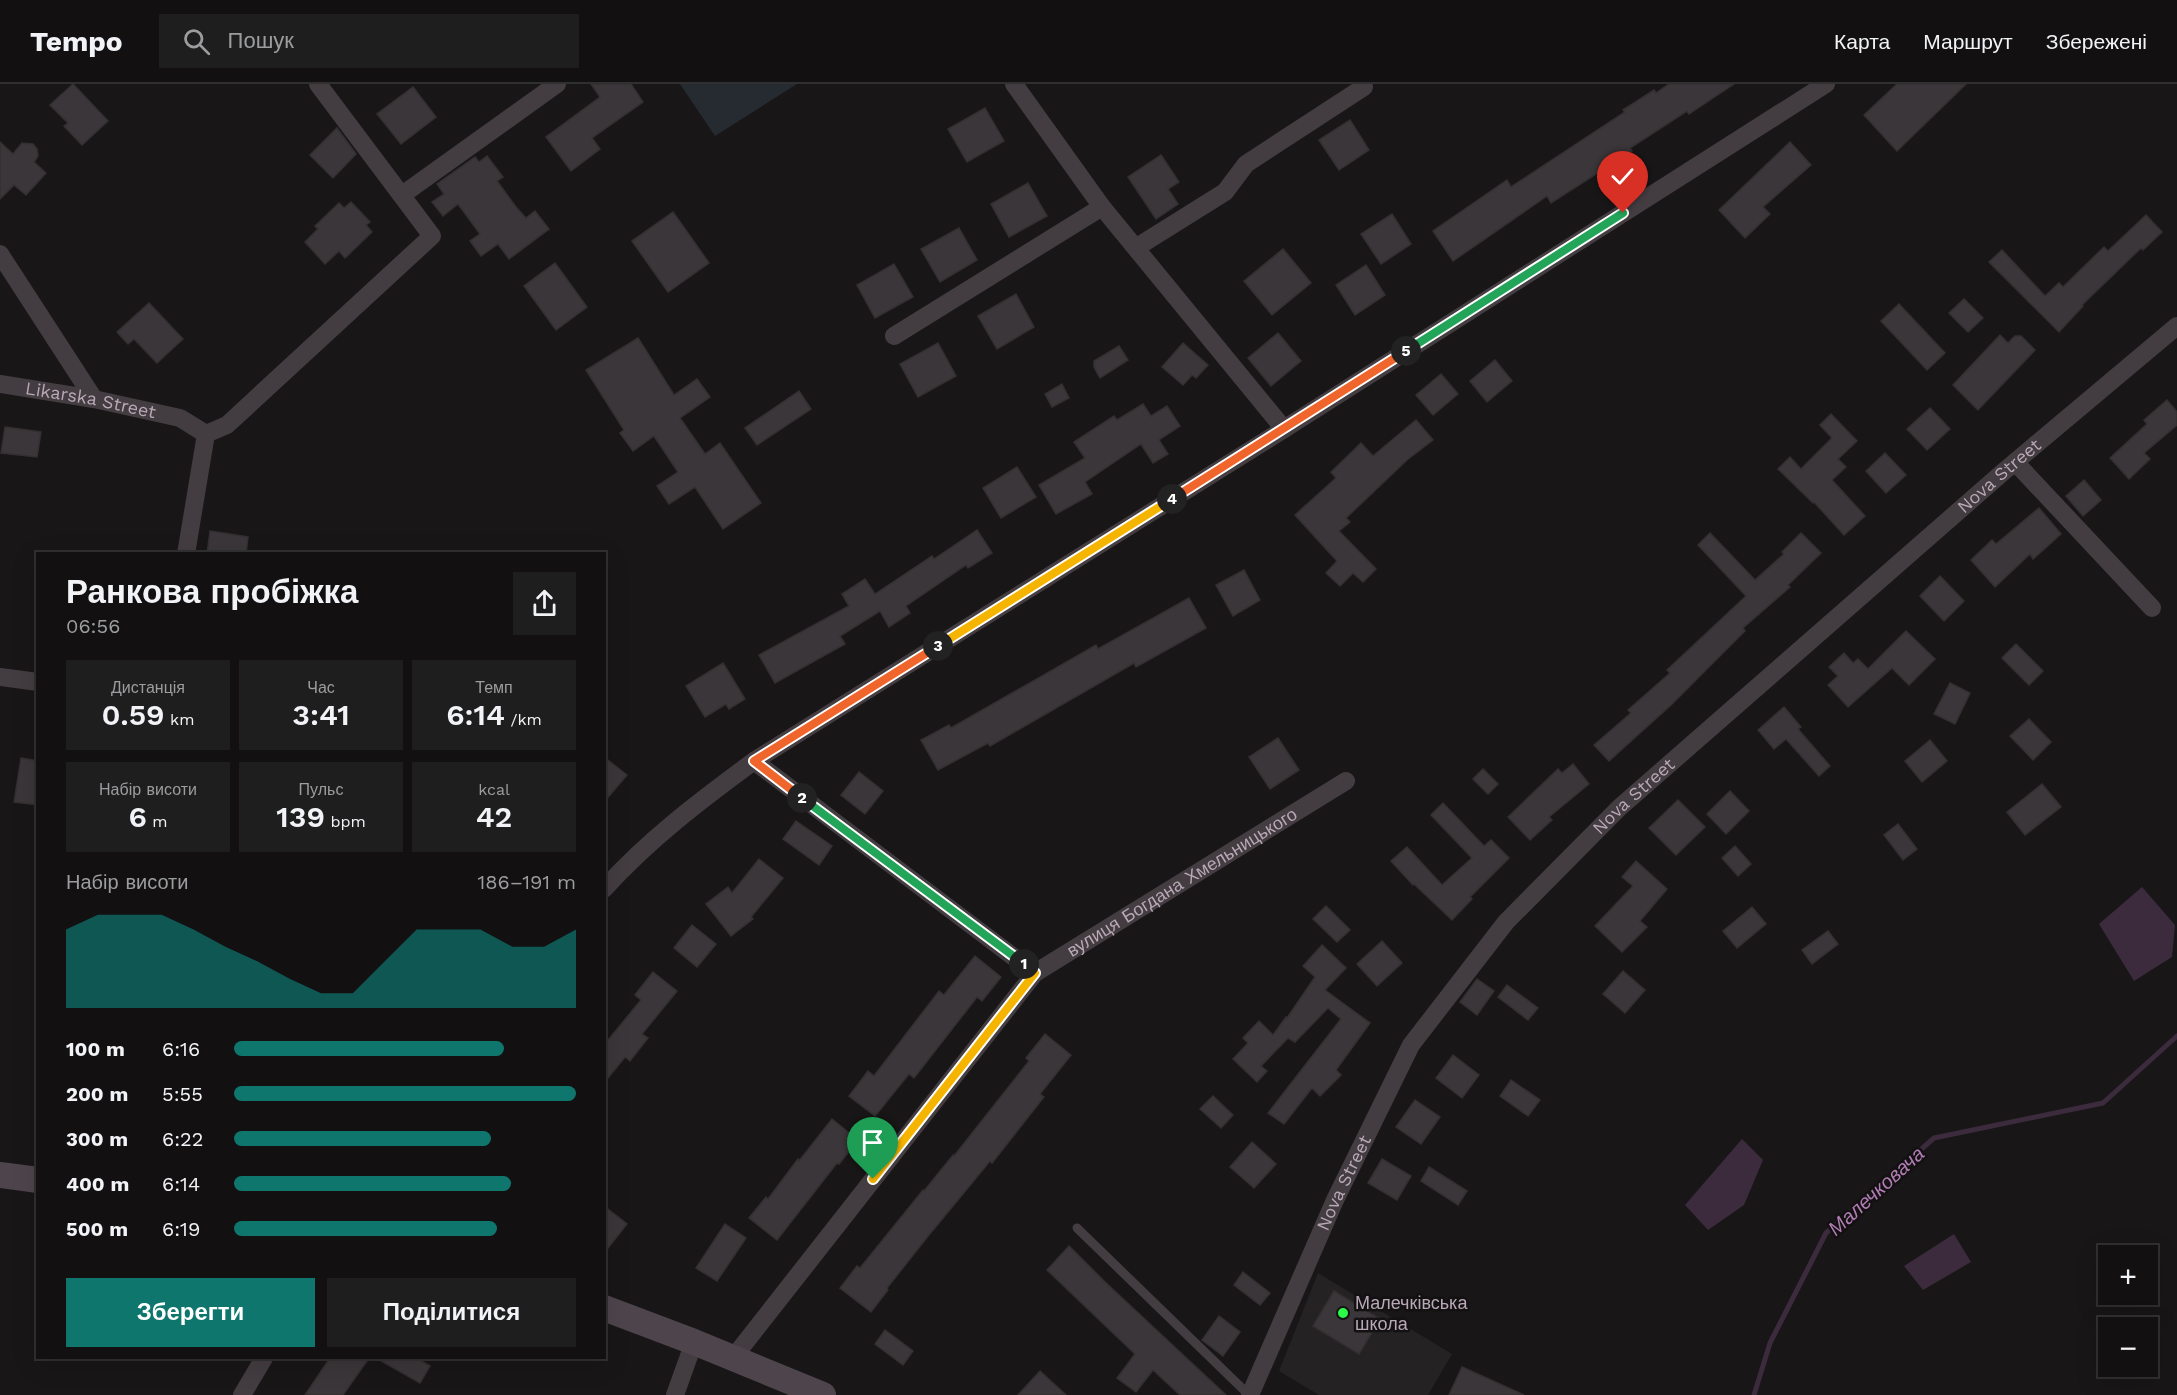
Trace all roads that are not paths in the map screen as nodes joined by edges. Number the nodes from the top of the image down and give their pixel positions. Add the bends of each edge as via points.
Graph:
1 (318, 84) edge
2 (556, 84) edge
3 (1014, 84) edge
4 (1826, 84) edge
5 (1364, 87) dead end
6 (402, 195) junction
7 (1102, 207) junction
8 (1137, 247) junction
9 (0, 254) edge
10 (2177, 326) edge
11 (894, 336) dead end
12 (0, 384) edge
13 (94, 399) junction
14 (1284, 429) junction
15 (206, 434) junction
16 (2015, 462) junction
17 (186, 552) edge
18 (2152, 608) dead end
19 (0, 677) edge
20 (36, 682) edge
21 (754, 761) junction
22 (1346, 781) dead end
23 (606, 887) edge
24 (1035, 973) junction
25 (0, 1175) edge
26 (36, 1180) edge
27 (1077, 1228) dead end
28 (606, 1309) edge
29 (694, 1342) junction
30 (733, 1358) junction
31 (263, 1359) edge
32 (242, 1395) edge
33 (675, 1395) edge
34 (824, 1395) edge
35 (1249, 1395) edge

1 - 6 street
2 - 6 street
3 - 7 street
4 - 14 street
5 - 8 street via 1246,164 1225,192
6 - 15 street via 432,236 227,425
7 - 8 street
7 - 11 street
8 - 14 street
9 - 13 street
10 - 16 street, Nova Street
12 - 13 street, Likarska Street
13 - 15 street, Likarska Street via 180,418
14 - 21 street
15 - 17 street
16 - 18 street
16 - 35 street, Nova Street via 1620,808 1506,922 1411,1045 1335,1200
19 - 20 street
21 - 23 street via 692,807
21 - 24 street
22 - 24 street, вулиця Богдана Хмельницького
24 - 30 street, вулиця Богдана Хмельницького
25 - 26 street
27 - 35 lane
28 - 29 street
29 - 30 street
29 - 33 street
30 - 34 street
31 - 32 street

